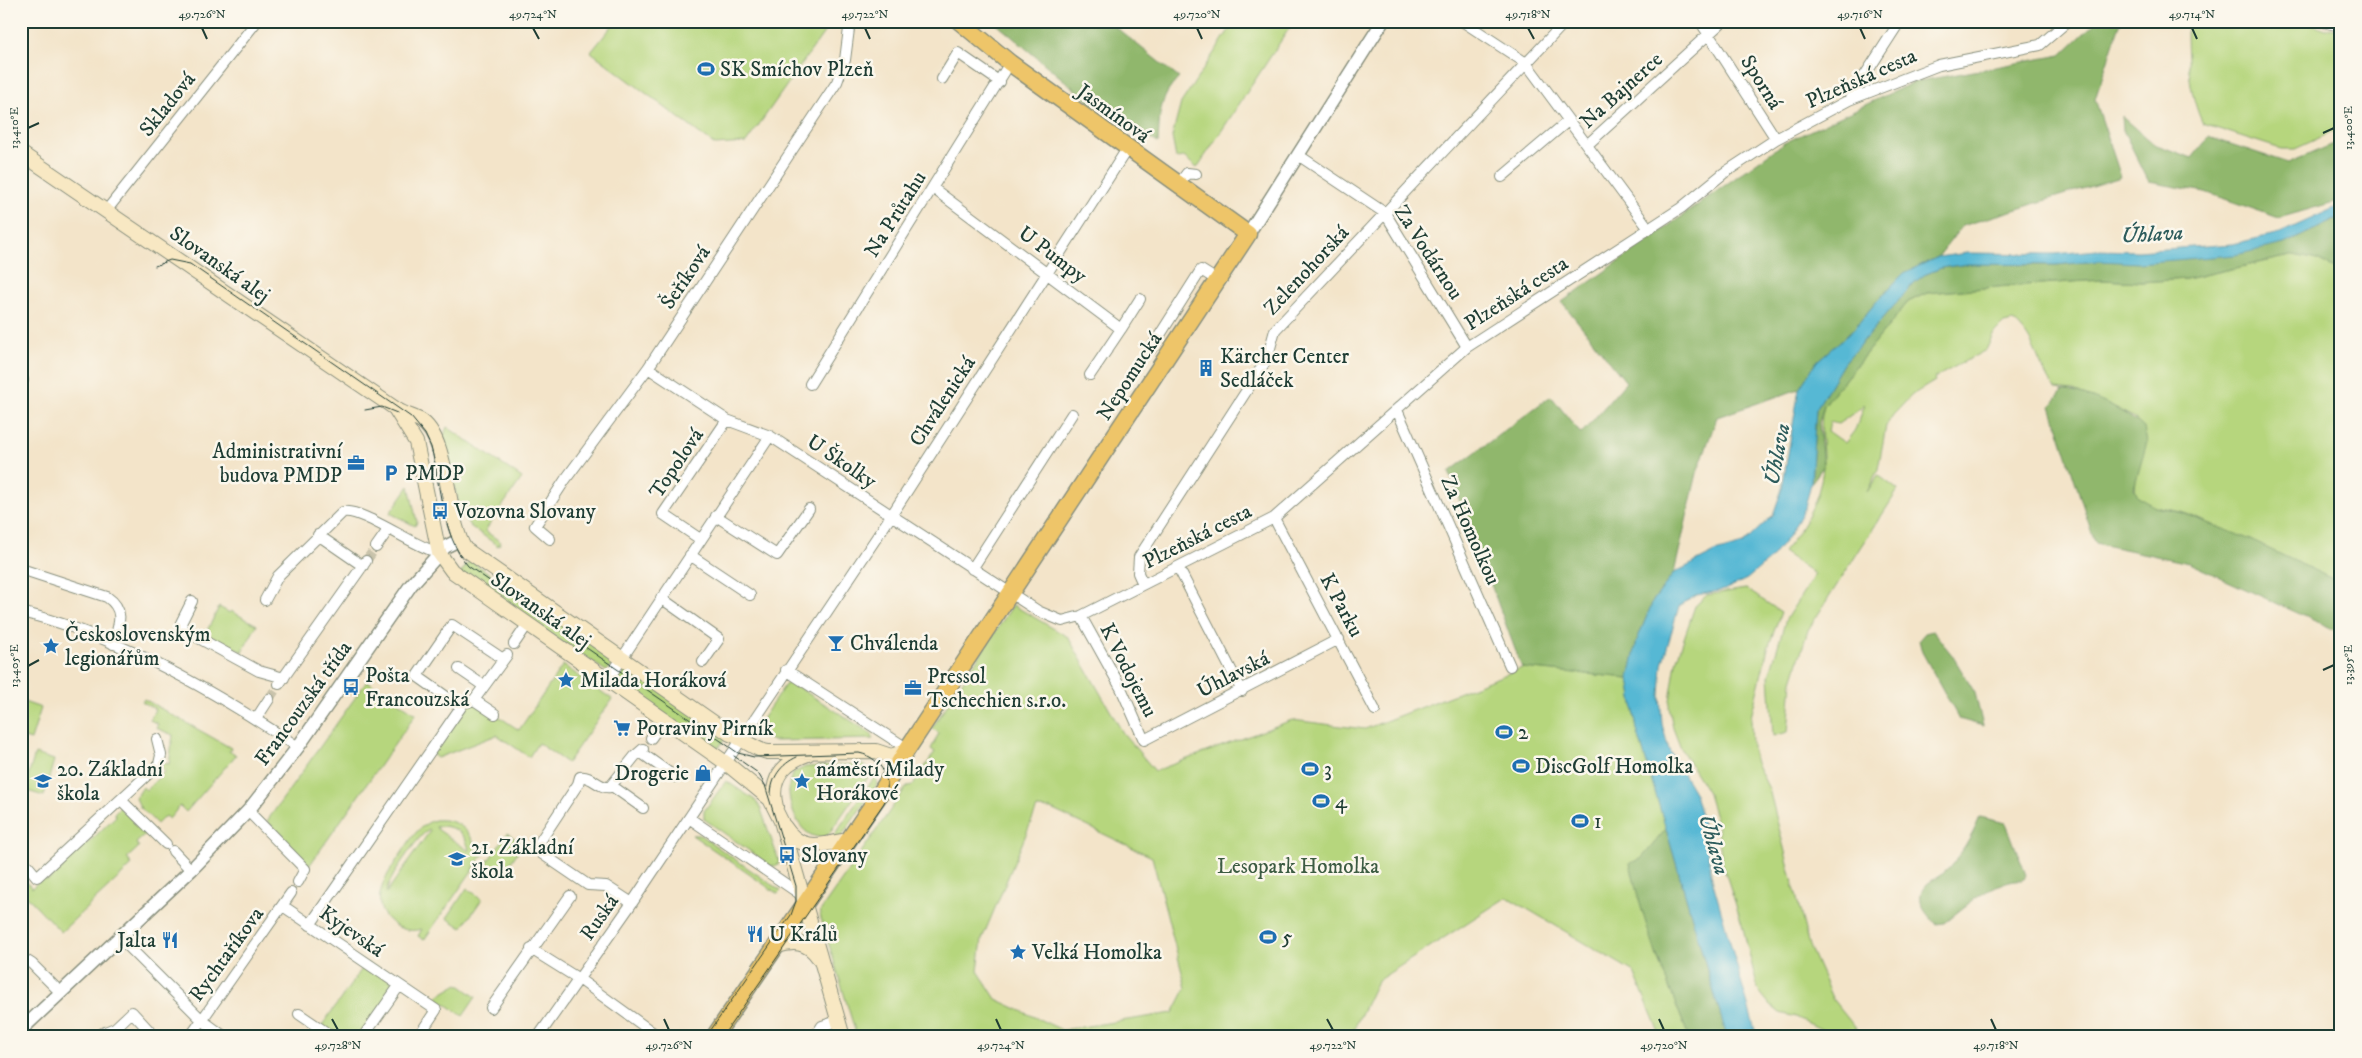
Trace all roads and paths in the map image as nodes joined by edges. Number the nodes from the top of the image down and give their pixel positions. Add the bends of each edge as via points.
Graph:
1 (257, 21) edge
2 (850, 21) edge
3 (959, 21) edge
4 (1383, 21) edge
5 (1462, 21) edge
6 (1566, 21) edge
7 (1700, 21) edge
8 (1723, 21) edge
9 (1900, 21) edge
10 (2318, 21) edge
11 (2065, 22) edge
12 (2341, 26) edge
13 (1710, 35) junction
14 (1526, 63) junction
15 (1010, 64) junction
16 (942, 79) dead end
17 (1000, 82) junction
18 (1849, 100) junction
19 (1568, 121) junction
20 (1776, 139) junction
21 (1587, 145) junction
22 (1127, 149) junction
23 (21, 153) edge
24 (1298, 154) junction
25 (1196, 174) dead end
26 (1502, 177) dead end
27 (1178, 185) junction
28 (934, 188) junction
29 (106, 211) junction
30 (1385, 212) junction
31 (1649, 229) junction
32 (1248, 234) junction
33 (1046, 272) junction
34 (1218, 280) junction
35 (1140, 299) dead end
36 (1121, 329) junction
37 (1466, 347) junction
38 (1151, 349) dead end
39 (648, 368) junction
40 (1090, 375) dead end
41 (810, 384) dead end
42 (396, 409) junction
43 (1397, 410) junction
44 (1072, 414) dead end
45 (727, 420) junction
46 (770, 436) junction
47 (809, 510) dead end
48 (716, 516) junction
49 (891, 516) junction
50 (1274, 518) junction
51 (388, 530) junction
52 (318, 535) junction
53 (550, 539) dead end
54 (700, 539) junction
55 (459, 540) junction
56 (376, 547) tunnel mouth
57 (439, 553) junction
58 (690, 555) junction
59 (1178, 567) junction
60 (21, 569) edge
61 (972, 569) junction
62 (1143, 584) junction
63 (1011, 594) junction
64 (750, 595) dead end
65 (661, 598) junction
66 (265, 600) dead end
67 (192, 601) dead end
68 (21, 612) edge
69 (1081, 616) junction
70 (527, 625) junction
71 (1339, 639) junction
72 (113, 644) junction
73 (514, 644) dead end
74 (622, 659) junction
75 (703, 662) dead end
76 (1510, 666) dead end
77 (459, 669) dead end
78 (786, 670) junction
79 (608, 681) junction
80 (484, 686) junction
81 (1242, 691) junction
82 (269, 699) tunnel mouth
83 (474, 700) junction
84 (461, 704) junction
85 (1375, 710) dead end
86 (495, 714) dead end
87 (256, 719) junction
88 (664, 719) junction
89 (157, 738) dead end
90 (650, 738) dead end
91 (742, 738) junction
92 (1144, 740) joint
93 (298, 747) junction
94 (907, 750) junction
95 (815, 752) junction
96 (882, 753) junction
97 (726, 763) junction
98 (892, 774) junction
99 (675, 777) dead end
100 (612, 786) junction
101 (121, 800) junction
102 (643, 808) dead end
103 (248, 811) junction
104 (779, 817) junction
105 (689, 818) junction
106 (848, 840) junction
107 (26, 865) dead end
108 (192, 870) junction
109 (298, 882) dead end
110 (291, 893) dead end
111 (570, 896) dead end
112 (804, 900) junction
113 (632, 904) junction
114 (284, 906) junction
115 (310, 925) junction
116 (120, 938) junction
117 (776, 946) junction
118 (531, 949) junction
119 (21, 957) edge
120 (823, 966) junction
121 (579, 979) junction
122 (399, 986) junction
123 (61, 993) junction
124 (491, 1008) dead end
125 (299, 1014) dead end
126 (202, 1020) junction
127 (838, 1020) junction
128 (21, 1030) edge
129 (93, 1037) edge
130 (155, 1037) edge
131 (190, 1037) edge
132 (225, 1037) edge
133 (333, 1037) edge
134 (363, 1037) edge
135 (418, 1037) edge
136 (538, 1037) edge
137 (659, 1037) edge
138 (714, 1037) edge
139 (815, 1037) edge
140 (843, 1037) edge

1 - 29 street, Skladová
2 - 39 street, Šeříková via 845,60 837,82
3 - 15 main road, Jasmínová
4 - 24 street, Nepomucká
5 - 14 street
6 - 14 street, Zelenohorská
7 - 13 street, Sporná
8 - 13 street, Na Bajnerce
9 - 18 street
10 - 12 street
11 - 18 street, Plzeňská cesta via 2040,45 1939,65
13 - 20 street, Sporná
13 - 21 street, Na Bajnerce
14 - 19 street
14 - 30 street, Zelenohorská
15 - 17 street, Na Průtahu
15 - 22 main road, Jasmínová
16 - 17 street via 958,53
17 - 28 street, Na Průtahu
18 - 20 street, Plzeňská cesta
19 - 21 street
19 - 26 street
20 - 31 street, Plzeňská cesta
21 - 31 street
22 - 27 main road, Jasmínová
22 - 33 street, Chválenická
23 - 29 main road, Slovanská alej
24 - 30 street, Za Vodárnou
24 - 32 street, Nepomucká
25 - 27 street via 1187,173
27 - 32 main road, Jasmínová
28 - 33 street, U Pumpy
28 - 41 street, Na Průtahu
29 - 42 main road, Slovanská alej
30 - 37 street, Za Vodárnou
30 - 62 street, Zelenohorská via 1275,330 1267,359 1139,556 1138,573
31 - 37 street, Plzeňská cesta
32 - 34 main road, Nepomucká
33 - 36 street, U Pumpy
33 - 49 street, Chválenická
34 - 38 street via 1202,270
34 - 63 main road, Nepomucká
35 - 36 street
36 - 40 street
37 - 43 street, Plzeňská cesta
39 - 45 street, U Školky
39 - 53 street, Šeříková via 535,526
42 - 55 main road, Slovanská alej via 421,420 434,438
42 - 57 main road, Slovanská alej via 419,450
43 - 50 street, Plzeňská cesta
43 - 76 street, Za Homolkou
44 - 61 street
45 - 46 street, U Školky
45 - 54 street, Topolová via 663,514
46 - 48 street
46 - 49 street, U Školky
47 - 48 street via 777,555
48 - 54 street
49 - 61 street, U Školky
49 - 78 street, Chválenická
50 - 59 street, Plzeňská cesta
50 - 71 street, K Parku
51 - 52 street via 360,514 346,511
51 - 56 street
51 - 57 street via 419,547
52 - 66 street via 278,576
52 - 67 street, Francouzská třída via 365,564 281,681 184,630 181,623
54 - 58 street
55 - 57 street via 448,544
55 - 74 main road, Slovanská alej via 480,562
57 - 70 main road, Slovanská alej via 456,575
57 - 93 street, Francouzská třída via 411,586
58 - 64 street
58 - 65 street
59 - 62 street, Plzeňská cesta
59 - 81 street
60 - 72 street via 115,602 121,619
61 - 63 street, U Školky
62 - 69 street, Plzeňská cesta
63 - 69 street, Plzeňská cesta via 1062,621
63 - 94 main road, Nepomucká
65 - 74 street
65 - 75 street via 719,639
68 - 72 street
69 - 92 street, K Vodojemu via 1121,688
70 - 73 street
70 - 79 main road, Slovanská alej
71 - 81 street, Úhlavská
71 - 85 street, K Parku
72 - 87 street via 193,682
74 - 79 street
74 - 91 main road, Slovanská alej via 730,734
77 - 80 street
78 - 91 street
78 - 94 street
79 - 88 main road, Slovanská alej
80 - 83 street
80 - 84 street via 505,657 452,625 417,676
81 - 92 street, Úhlavská
82 - 87 street, Francouzská třída
83 - 84 street
83 - 86 street
84 - 115 street
87 - 93 street
88 - 90 street
88 - 97 main road, Slovanská alej
89 - 101 street via 161,755 159,764
91 - 95 main road via 764,751
91 - 97 street
93 - 103 street, Francouzská třída
94 - 96 main road via 894,756
94 - 98 main road
95 - 96 main road
95 - 104 main road via 793,760 778,775 774,791
96 - 98 main road via 890,761
97 - 104 main road via 764,793
97 - 105 street
98 - 106 main road
99 - 100 street via 641,751
100 - 102 street
100 - 113 street via 606,788 586,776 580,777 537,846 541,853 588,885 606,886
101 - 107 street via 37,877
101 - 108 street
103 - 108 street, Francouzská třída
103 - 109 street via 305,869
104 - 106 main road via 791,836 800,842 828,845
104 - 112 main road
105 - 112 street
105 - 113 street, Ruská
106 - 112 main road
108 - 116 street, Francouzská třída
110 - 114 street, Rychtaříkova
111 - 118 street
112 - 117 main road
112 - 120 main road
113 - 121 street, Ruská
114 - 115 street, Kyjevská
114 - 126 street, Rychtaříkova
115 - 122 street, Kyjevská
116 - 123 street, Francouzská třída
116 - 126 street
117 - 120 main road via 791,942 805,944 816,953
117 - 138 main road
118 - 121 street
118 - 124 street
119 - 123 street
120 - 127 main road
121 - 136 street, Ruská
121 - 137 street
122 - 134 street
122 - 135 street, Kyjevská via 436,1010
123 - 128 street, Francouzská třída
125 - 133 street
126 - 131 street, Rychtaříkova
126 - 132 street
127 - 139 street via 822,1026
127 - 140 main road
129 - 130 street via 115,1028 132,1012

